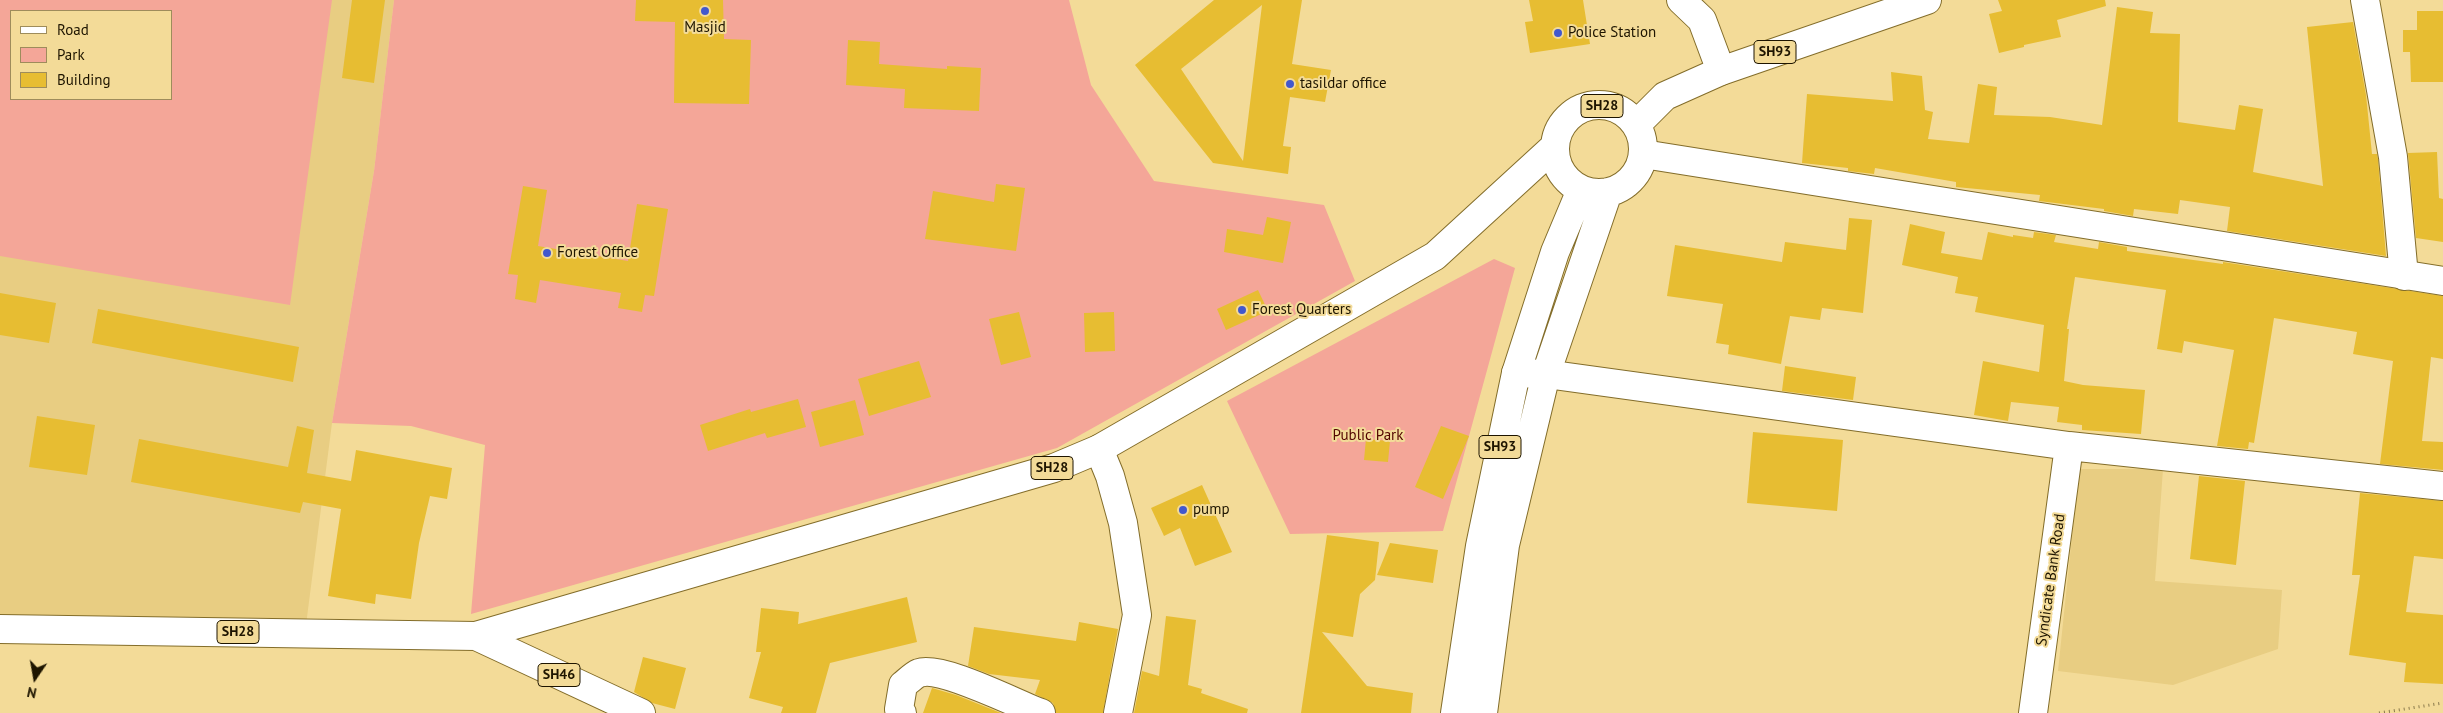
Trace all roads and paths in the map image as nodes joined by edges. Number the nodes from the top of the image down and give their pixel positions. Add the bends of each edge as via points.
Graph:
1 (1681, 0) edge
2 (1927, 0) edge
3 (2365, 0) edge
4 (1721, 71) junction
5 (1636, 125) junction
6 (1554, 147) junction
7 (1643, 154) junction
8 (1581, 190) junction
9 (1608, 192) junction
10 (2404, 276) junction
11 (2443, 282) edge
12 (1516, 373) junction
13 (1546, 374) junction
14 (2069, 446) junction
15 (1099, 449) junction
16 (2443, 486) edge
17 (0, 629) edge
18 (476, 636) junction
19 (2443, 703) edge
20 (641, 713) edge
21 (902, 713) edge
22 (1041, 713) edge
23 (1118, 713) edge
24 (1454, 713) edge
25 (1483, 713) edge
26 (2034, 713) edge
27 (2378, 713) edge

1 - 4 main road via 1702,20
2 - 4 main road, SH93
3 - 10 main road via 2393,157
4 - 5 main road, SH93 via 1665,96
5 - 6 main road, SH28 via 1614,108 1601,105 1587,107 1564,121
5 - 7 main road, SH28 via 1642,139
6 - 8 main road via 1561,173
6 - 15 main road, SH28 via 1435,256
7 - 9 main road via 1631,179
7 - 10 main road
8 - 9 main road
8 - 12 main road, SH93 via 1555,252
9 - 13 main road, SH93
10 - 11 main road
12 - 13 main road
12 - 24 main road, SH93 via 1480,546
13 - 14 main road
13 - 25 main road, SH93 via 1505,545
14 - 16 main road
14 - 26 main road, Syndicate Bank Road
15 - 18 main road, SH28 via 1054,468
15 - 23 main road via 1123,524 1137,615
17 - 18 main road, SH28
18 - 20 main road, SH46
19 - 27 path
21 - 22 main road via 899,709 903,685 919,673 934,672

